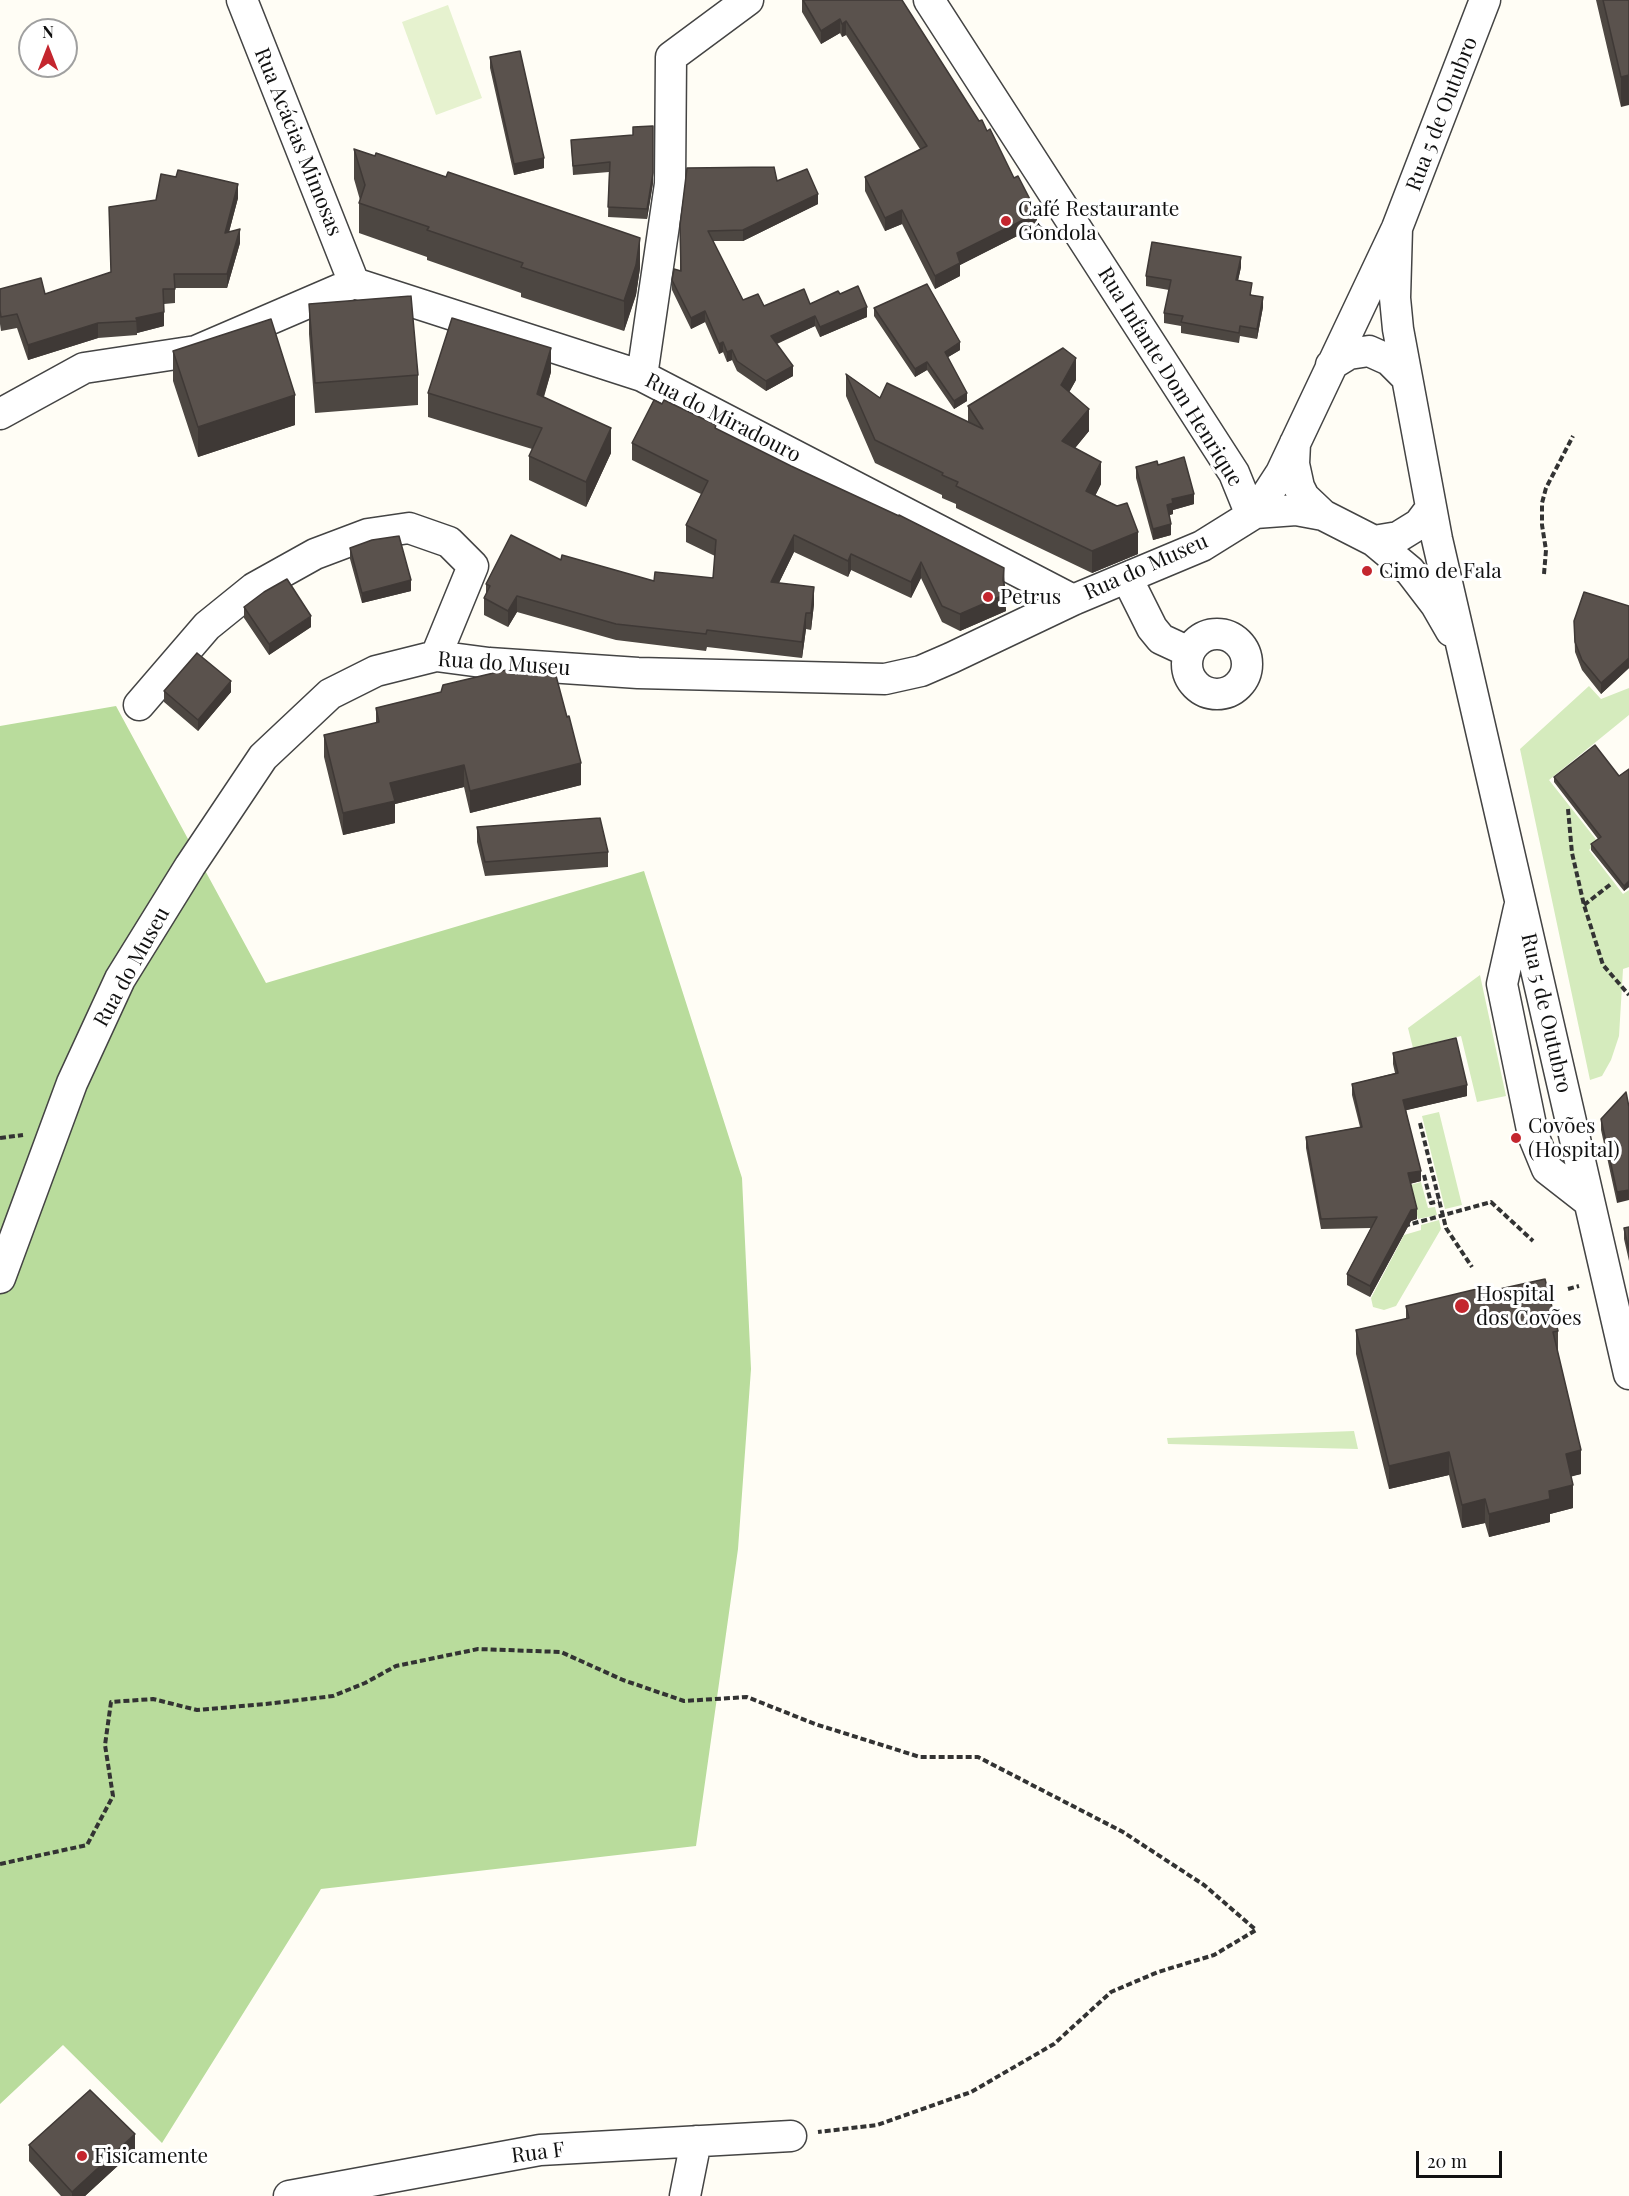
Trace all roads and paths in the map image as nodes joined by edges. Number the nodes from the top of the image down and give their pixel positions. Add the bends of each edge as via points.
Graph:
1 (242, 0) edge
2 (748, 0) edge
3 (929, 0) edge
4 (1485, 0) edge
5 (1397, 228) junction
6 (354, 283) junction
7 (1331, 365) junction
8 (642, 376) junction
9 (1405, 376) junction
10 (0, 414) edge
11 (1573, 436) dead end
12 (1295, 440) junction
13 (1431, 508) junction
14 (1253, 514) junction
15 (1323, 515) junction
16 (1374, 541) junction
17 (1544, 574) dead end
18 (1126, 578) junction
19 (1073, 600) junction
20 (1463, 651) junction
21 (1189, 652) dead end
22 (436, 656) junction
23 (139, 705) dead end
24 (1568, 809) dead end
25 (1611, 884) dead end
26 (1521, 899) junction
27 (1584, 905) junction
28 (1629, 995) edge
29 (1420, 1123) dead end
30 (1424, 1175) dead end
31 (1439, 1201) junction
32 (1588, 1201) junction
33 (1443, 1215) junction
34 (1401, 1227) edge
35 (1533, 1241) dead end
36 (1472, 1267) dead end
37 (0, 1278) edge
38 (1629, 1374) edge
39 (0, 1864) edge
40 (791, 2136) joint
41 (696, 2141) junction
42 (289, 2196) edge
43 (685, 2196) edge

1 - 6 street, Rua Acácias Mimosas
2 - 8 street via 671,57 669,184
3 - 14 street, Rua Infante Dom Henrique via 1234,473
4 - 5 street, Rua 5 de Outubro
5 - 7 street, Rua 5 de Outubro
5 - 9 street, Rua 5 de Outubro via 1395,298
6 - 8 street, Rua do Miradouro
6 - 10 street via 196,351 84,368
7 - 9 street via 1348,354 1369,351 1389,360
7 - 12 street
8 - 19 street, Rua do Miradouro
9 - 13 street
11 - 17 path via 1542,503
12 - 14 street via 1281,473
12 - 15 street via 1294,464 1299,487
13 - 16 street via 1419,524 1398,537
13 - 20 street, Rua 5 de Outubro
14 - 15 street via 1296,510
14 - 18 street, Rua do Museu via 1202,546
15 - 16 street
16 - 20 street, Rua 5 de Outubro via 1410,571
18 - 19 street, Rua do Museu
18 - 21 street via 1161,639
19 - 22 street, Rua do Museu via 931,667 885,679 638,673
20 - 26 street, Rua 5 de Outubro
22 - 23 street via 473,566 449,542 409,528 368,534 315,554 254,588 207,626
22 - 37 street, Rua do Museu via 375,671 330,694 263,757 120,979 72,1083
24 - 27 path via 1572,853
25 - 27 path
26 - 32 street, Rua 5 de Outubro
26 - 32 street via 1502,984 1533,1135 1547,1169
27 - 28 path via 1603,964
29 - 31 path
30 - 31 path via 1431,1203
31 - 33 path
32 - 38 street, Rua 5 de Outubro
33 - 34 path
33 - 35 path via 1491,1202
33 - 36 path via 1446,1228
39 - 40 path via 87,1845 113,1796 105,1745 111,1702 153,1699 197,1710 266,1704 333,1696 396,1666 478,1649 561,1652 623,1680 684,1701 747,1697 815,1724 920,1757 978,1757 1123,1832 1204,1885 1256,1930 1214,1955 1111,1992 1054,2044 971,2092 877,2125
40 - 41 street, Rua F
41 - 42 street, Rua F via 540,2150
41 - 43 street

